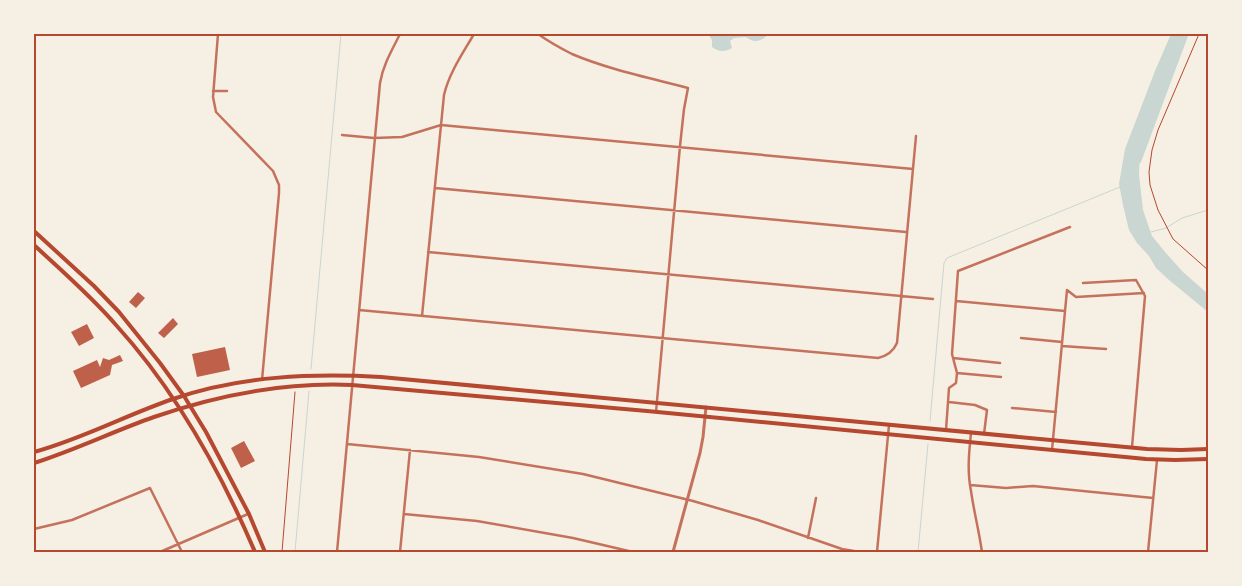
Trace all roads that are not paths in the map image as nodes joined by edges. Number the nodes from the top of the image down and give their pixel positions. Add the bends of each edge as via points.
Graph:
1 (218, 34) edge
2 (400, 34) edge
3 (474, 34) edge
4 (538, 34) edge
5 (227, 90) dead end
6 (214, 91) junction
7 (441, 124) junction
8 (342, 135) dead end
9 (916, 136) dead end
10 (374, 138) junction
11 (680, 146) junction
12 (913, 169) junction
13 (435, 188) junction
14 (674, 210) junction
15 (1070, 227) dead end
16 (34, 231) edge
17 (907, 232) junction
18 (41, 237) junction
19 (34, 245) edge
20 (428, 252) junction
21 (668, 274) junction
22 (1083, 284) dead end
23 (1144, 293) junction
24 (901, 296) junction
25 (933, 299) dead end
26 (956, 301) junction
27 (359, 310) junction
28 (1065, 310) junction
29 (422, 316) junction
30 (662, 338) junction
31 (1021, 338) dead end
32 (1062, 342) junction
33 (1062, 346) junction
34 (1106, 349) dead end
35 (953, 358) junction
36 (1000, 363) dead end
37 (957, 373) junction
38 (353, 376) junction
39 (1001, 377) dead end
40 (262, 380) junction
41 (449, 384) junction
42 (352, 385) junction
43 (448, 393) junction
44 (558, 394) junction
45 (184, 396) junction
46 (174, 399) junction
47 (948, 402) junction
48 (557, 403) junction
49 (657, 403) junction
50 (190, 405) junction
51 (706, 407) junction
52 (180, 408) junction
53 (1012, 408) dead end
54 (656, 412) junction
55 (1056, 412) junction
56 (798, 416) junction
57 (705, 417) junction
58 (108, 424) junction
59 (889, 425) junction
60 (797, 426) junction
61 (946, 430) junction
62 (971, 432) junction
63 (112, 434) junction
64 (984, 434) junction
65 (888, 435) junction
66 (1053, 440) junction
67 (970, 442) junction
68 (347, 444) junction
69 (1120, 446) junction
70 (1132, 447) junction
71 (45, 449) junction
72 (1208, 449) edge
73 (410, 450) junction
74 (1052, 450) junction
75 (1195, 450) junction
76 (34, 452) edge
77 (1119, 456) junction
78 (48, 458) junction
79 (1208, 459) edge
80 (1156, 460) junction
81 (1196, 460) junction
82 (34, 463) edge
83 (970, 485) junction
84 (816, 498) dead end
85 (1153, 498) junction
86 (688, 499) junction
87 (249, 514) junction
88 (404, 514) junction
89 (240, 518) junction
90 (34, 529) edge
91 (808, 538) junction
92 (179, 545) junction
93 (160, 552) edge
94 (182, 552) edge
95 (254, 552) edge
96 (265, 552) edge
97 (337, 552) edge
98 (400, 552) edge
99 (633, 552) edge
100 (672, 552) edge
101 (860, 552) edge
102 (877, 552) edge
103 (982, 552) edge
104 (1148, 552) edge

1 - 6 street
2 - 10 street via 382,70
3 - 7 street via 446,88
4 - 11 street via 583,58 688,88
5 - 6 street
6 - 40 street via 216,112 273,171 279,185
7 - 10 street via 404,137
7 - 11 street
7 - 13 street
8 - 10 street
9 - 12 street
10 - 27 street
11 - 12 street
11 - 14 street
12 - 17 street
13 - 14 street
13 - 20 street
14 - 17 street
14 - 21 street
15 - 26 street via 958,271
16 - 18 main road
17 - 24 street
18 - 19 main road
18 - 45 main road via 119,312
19 - 46 main road via 118,327
20 - 21 street
20 - 29 street
21 - 24 street
21 - 30 street
22 - 23 street via 1136,280
23 - 28 street via 1076,297 1067,290
23 - 70 street
24 - 25 street
24 - 30 street via 897,343 884,357
26 - 28 street
26 - 35 street
27 - 29 street
27 - 38 street
28 - 32 street
29 - 30 street
30 - 49 street
31 - 32 street
32 - 33 street
33 - 34 street
33 - 55 street
35 - 36 street
35 - 37 street
37 - 39 street
37 - 47 street via 956,383 949,388
38 - 40 main road
38 - 41 main road
38 - 42 street
40 - 45 main road
41 - 43 main road
41 - 44 main road
42 - 43 main road
42 - 50 main road via 316,384 256,390
42 - 68 street
43 - 48 main road
44 - 48 main road
44 - 49 main road
45 - 46 main road
45 - 50 main road
46 - 52 main road
46 - 58 main road
47 - 61 street
47 - 64 street via 987,410
48 - 54 main road
49 - 51 main road
49 - 54 street
50 - 52 main road
50 - 87 main road
51 - 56 main road
51 - 57 street
52 - 63 main road
52 - 89 main road
53 - 55 street
54 - 57 main road
55 - 66 street
56 - 59 main road
56 - 60 main road
57 - 60 main road
57 - 86 street
58 - 63 main road
58 - 71 main road
59 - 61 main road
59 - 65 street
60 - 65 main road
61 - 62 main road
62 - 64 main road
62 - 67 street
63 - 78 main road
64 - 66 main road
65 - 67 main road
65 - 102 street
66 - 69 main road
66 - 74 street
67 - 74 main road
67 - 83 street
68 - 73 street
68 - 97 street
69 - 70 main road
69 - 77 main road
70 - 75 main road
71 - 76 main road
71 - 78 main road
72 - 75 main road
73 - 86 street via 479,457 583,474
73 - 88 street
74 - 77 main road
75 - 81 main road
77 - 80 main road
78 - 82 main road
79 - 81 main road
80 - 81 main road
80 - 85 street
83 - 85 street via 1033,486
83 - 103 street
84 - 91 street
85 - 104 street
86 - 91 street
86 - 100 street
87 - 89 street
87 - 96 main road
88 - 98 street
88 - 99 street via 477,521
89 - 92 street
89 - 95 main road
90 - 92 street via 72,520 150,488
91 - 101 street
92 - 93 street
92 - 94 street

